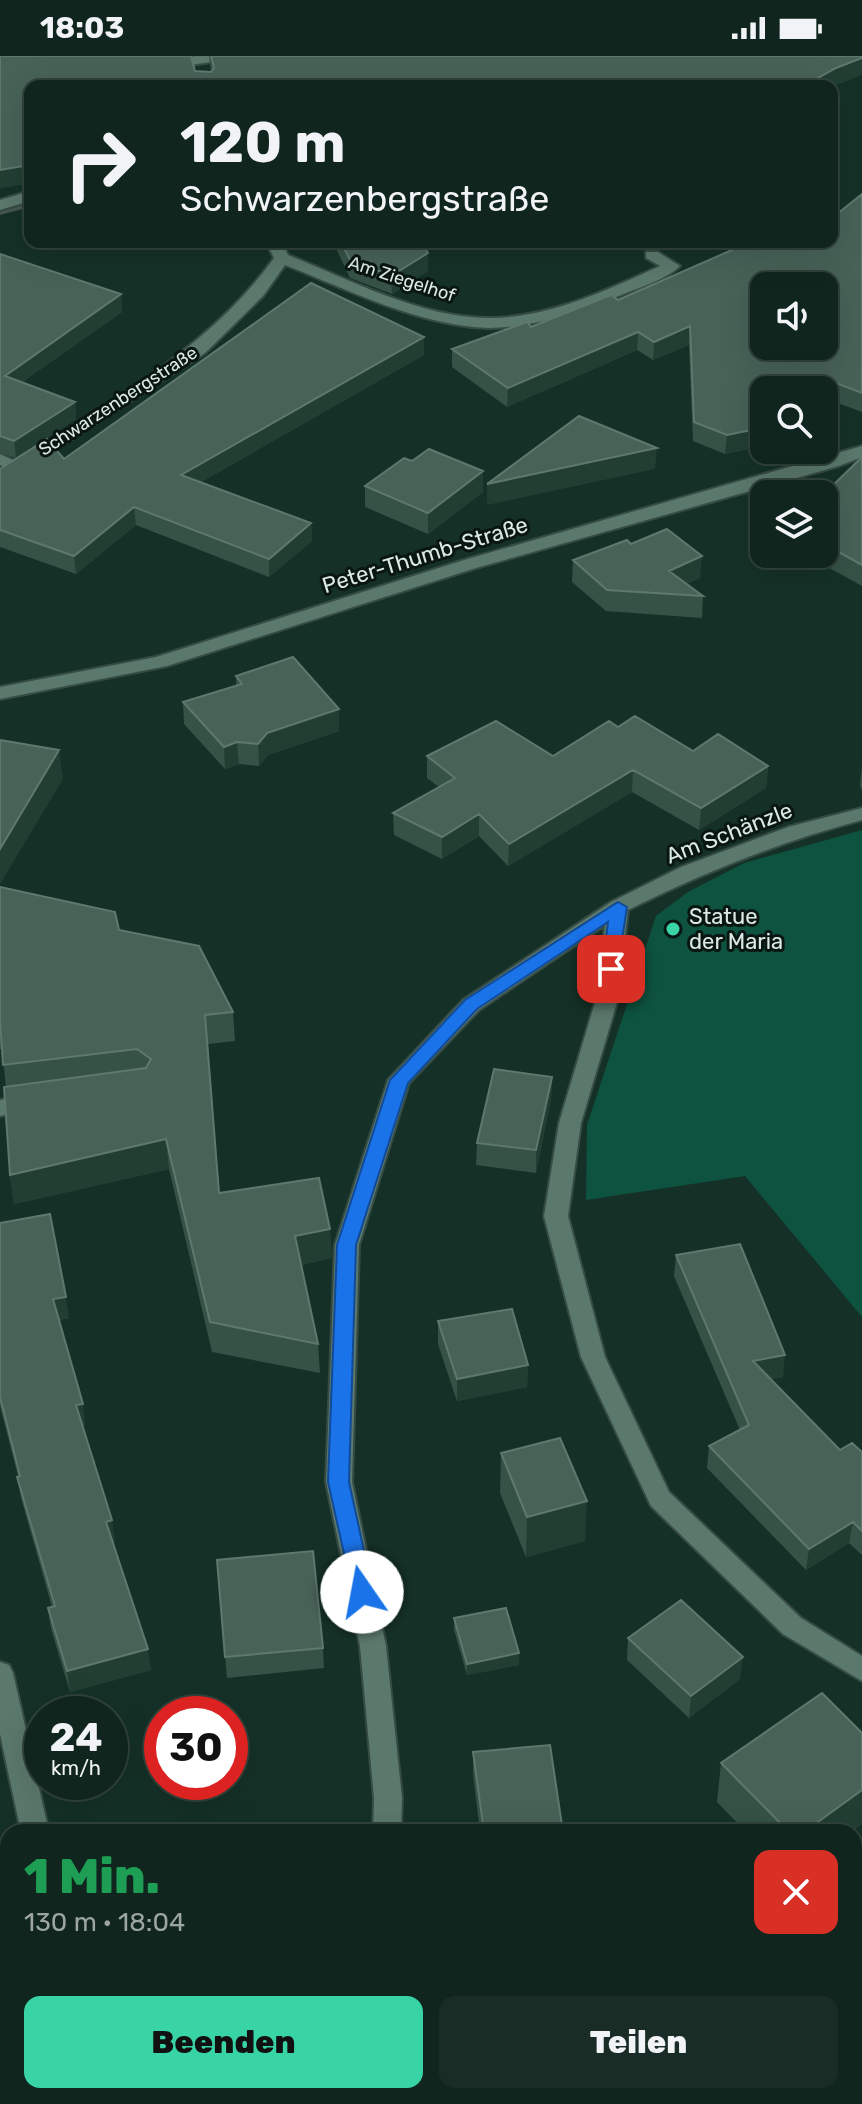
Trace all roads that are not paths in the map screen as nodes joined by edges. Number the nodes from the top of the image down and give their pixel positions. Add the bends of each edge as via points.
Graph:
1 (225, 56) edge
2 (145, 66) edge
3 (24, 198) edge
4 (0, 205) edge
5 (278, 250) edge
6 (652, 255) dead end
7 (862, 451) edge
8 (0, 459) edge
9 (17, 466) junction
10 (0, 480) edge
11 (0, 693) edge
12 (862, 814) edge
13 (618, 907) junction
14 (62, 1098) edge
15 (0, 1108) edge
16 (862, 1670) edge
17 (0, 1673) edge
18 (33, 1824) edge
19 (387, 1824) edge

1 - 2 street via 201,68
3 - 4 street
5 - 6 street, Am Ziegelhof via 450,317 489,323 575,308 672,266
5 - 9 street, Schwarzenbergstraße via 257,293 199,350
7 - 11 street, Peter-Thumb-Straße via 470,564 160,662
8 - 9 street
9 - 10 street, Schwarzenbergstraße
12 - 13 street, Am Schänzle via 795,832 688,872
13 - 16 street via 607,999 570,1123 556,1216 593,1357 660,1499 792,1626
13 - 19 street via 471,1005 399,1080 347,1245 339,1482 373,1646
14 - 15 street
17 - 18 street

